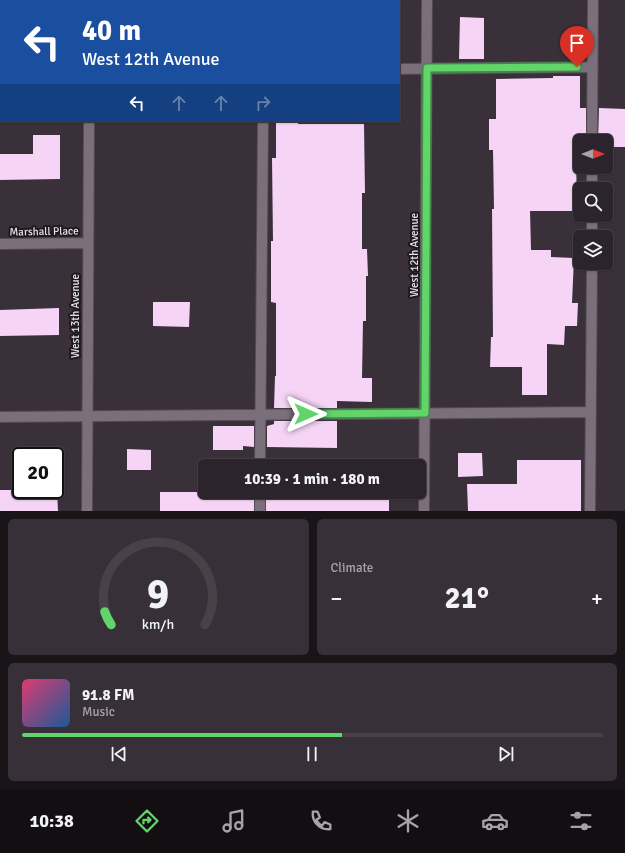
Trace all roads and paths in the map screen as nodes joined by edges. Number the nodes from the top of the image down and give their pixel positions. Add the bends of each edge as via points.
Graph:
1 (427, 0) edge
2 (592, 0) edge
3 (592, 67) junction
4 (427, 68) junction
5 (400, 69) edge
6 (89, 122) edge
7 (263, 122) edge
8 (592, 134) edge
9 (88, 243) junction
10 (0, 244) edge
11 (592, 270) edge
12 (591, 412) junction
13 (425, 413) junction
14 (260, 415) junction
15 (88, 416) junction
16 (0, 417) edge
17 (260, 459) edge
18 (260, 499) edge
19 (88, 511) edge
20 (260, 511) edge
21 (424, 511) edge
22 (590, 511) edge

1 - 4 street, West 12th Avenue
2 - 3 street
3 - 4 street
3 - 8 street
4 - 5 street
4 - 13 street, West 12th Avenue
6 - 9 street, West 13th Avenue
7 - 14 street
9 - 10 street, Marshall Place
9 - 15 street, West 13th Avenue
11 - 12 street
12 - 13 street
12 - 22 street
13 - 14 street
13 - 21 street, West 12th Avenue
14 - 15 street
14 - 17 street
15 - 16 street
15 - 19 street, West 13th Avenue
18 - 20 street

